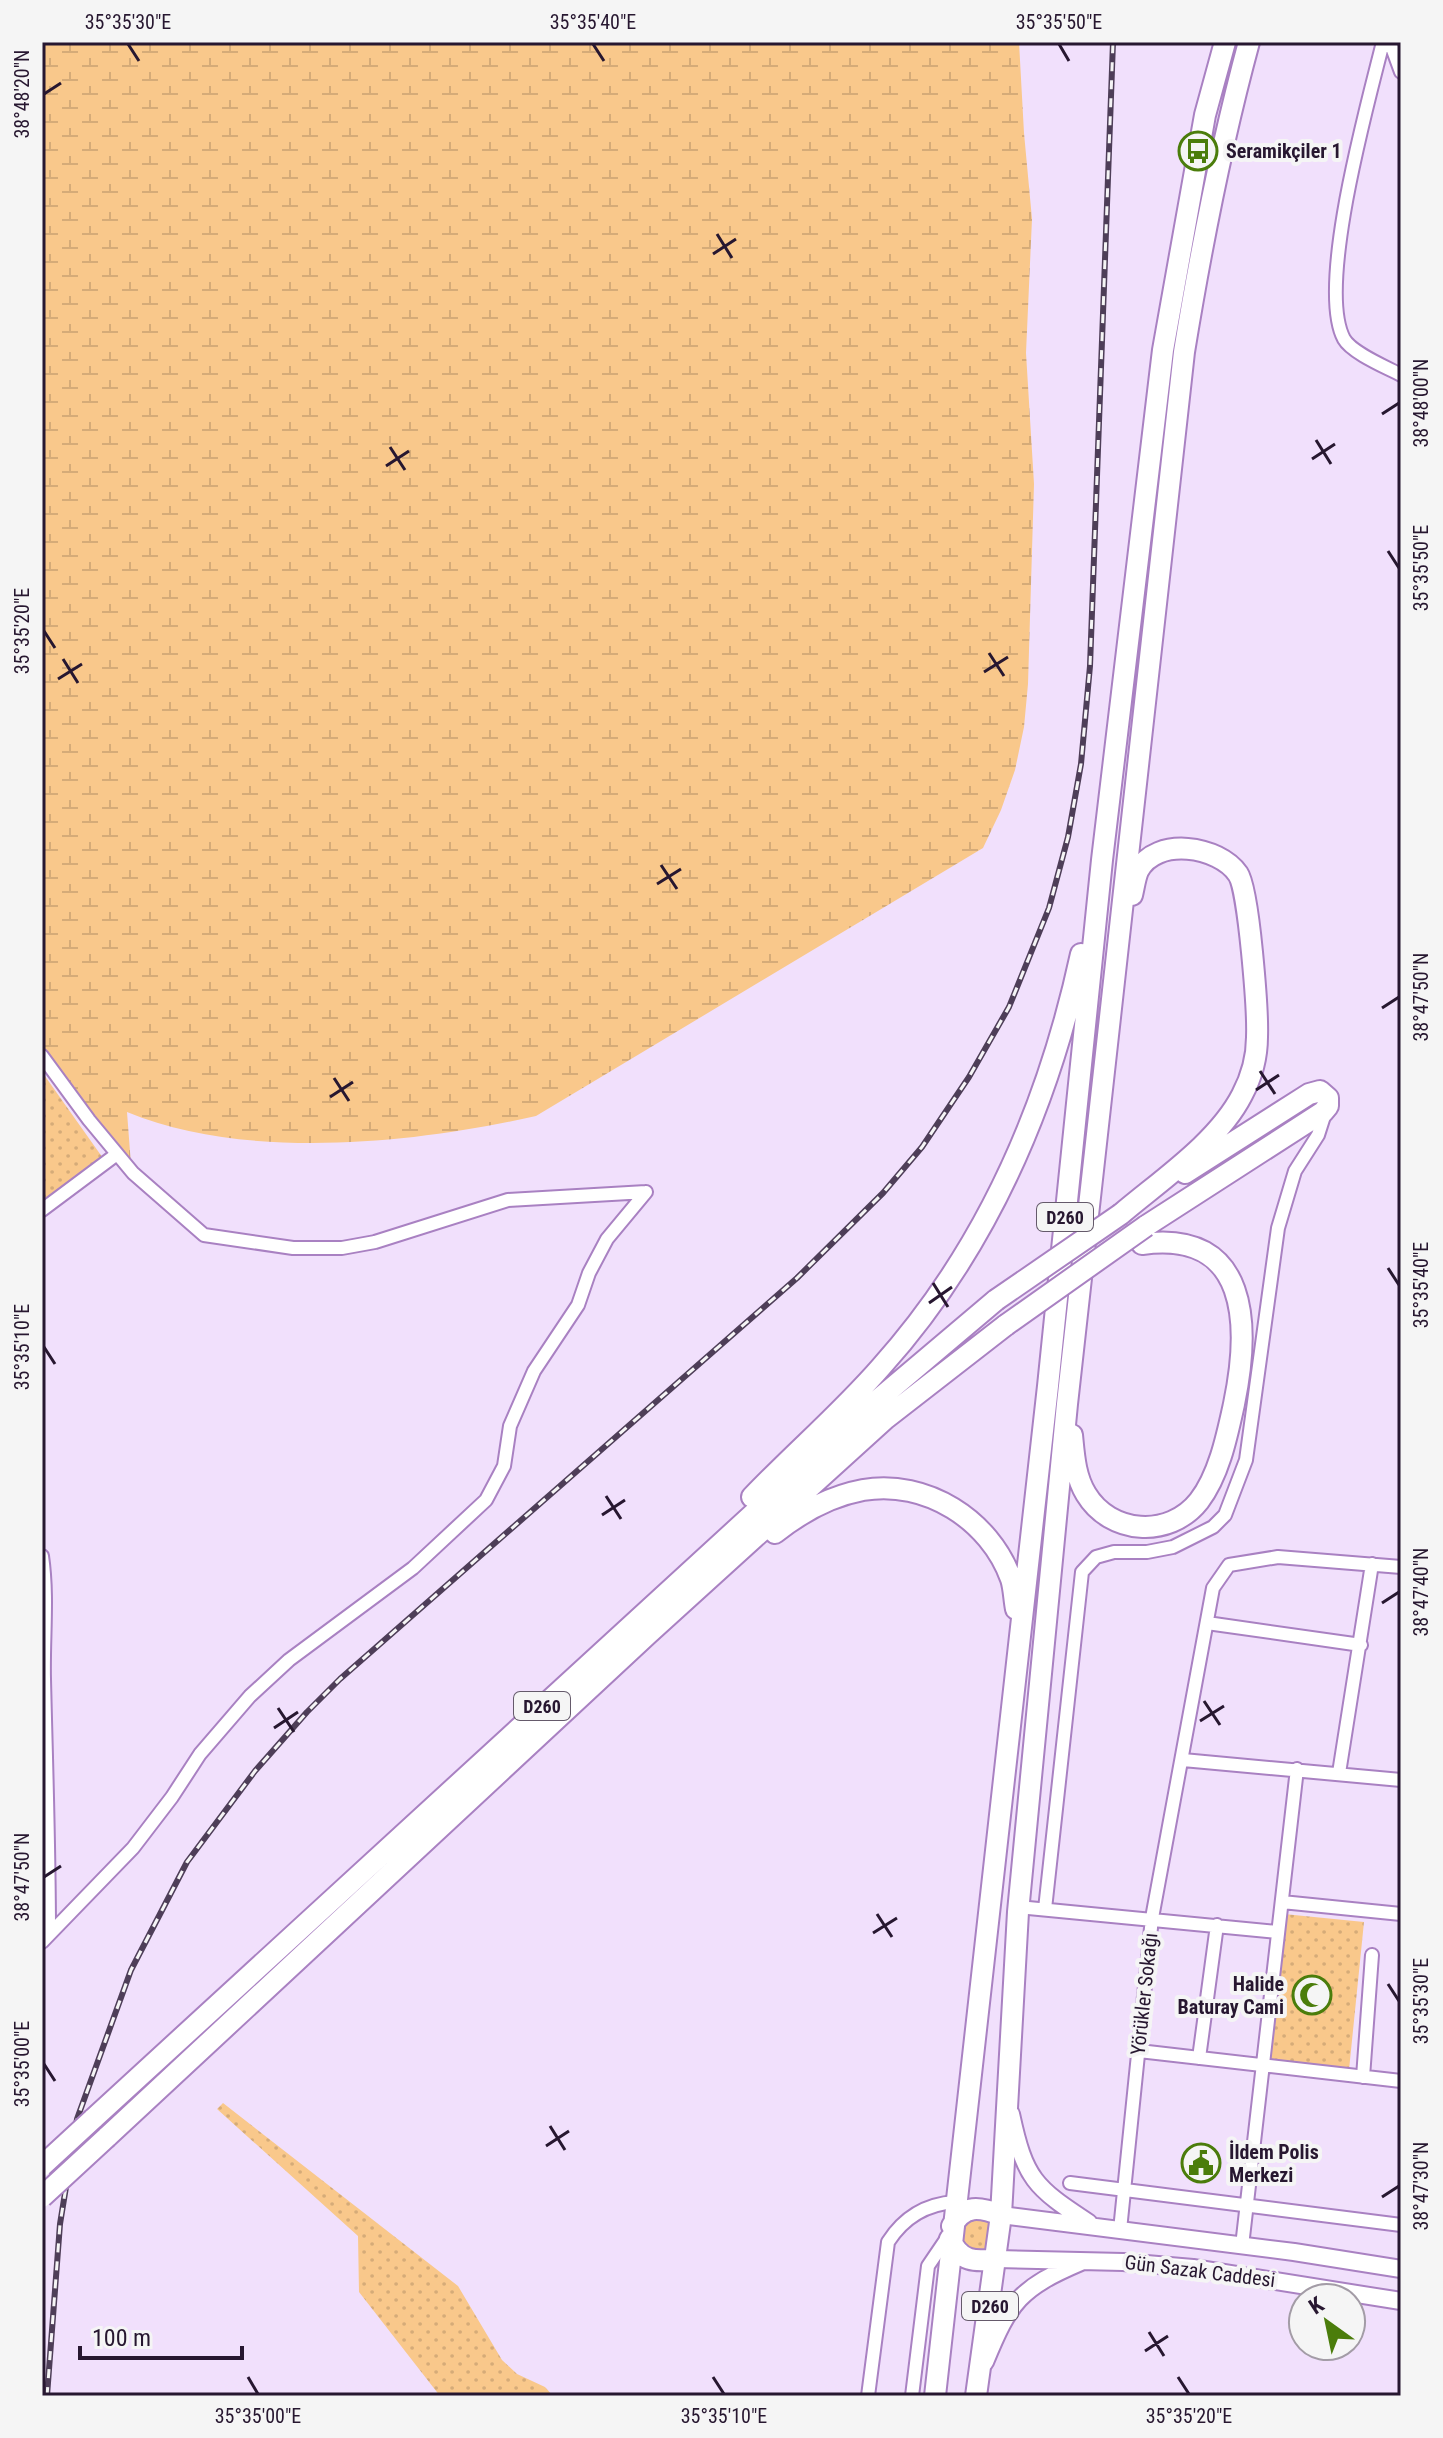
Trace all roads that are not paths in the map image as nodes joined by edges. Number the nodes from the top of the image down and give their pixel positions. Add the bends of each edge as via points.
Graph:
1 (1225, 42) edge
2 (1249, 42) edge
3 (1383, 42) edge
4 (1390, 42) edge
5 (1401, 72) edge
6 (1401, 375) edge
7 (1102, 860) junction
8 (1116, 957) junction
9 (42, 1056) edge
10 (1326, 1109) junction
11 (117, 1154) junction
12 (42, 1210) edge
13 (1121, 1214) junction
14 (1144, 1235) junction
15 (1067, 1404) junction
16 (42, 1556) edge
17 (1372, 1564) junction
18 (1401, 1567) edge
19 (1207, 1623) junction
20 (639, 1629) junction
21 (1020, 1641) junction
22 (1361, 1645) junction
23 (1183, 1760) junction
24 (1297, 1769) junction
25 (1339, 1773) junction
26 (1401, 1780) edge
27 (46, 1827) edge
28 (1282, 1902) junction
29 (1018, 1907) junction
30 (1045, 1909) junction
31 (1401, 1914) edge
32 (1152, 1918) junction
33 (1217, 1925) junction
34 (1278, 1932) junction
35 (46, 1937) edge
36 (1372, 1955) dead end
37 (1139, 2051) junction
38 (1199, 2058) junction
39 (1263, 2065) junction
40 (1363, 2077) junction
41 (1401, 2081) edge
42 (1007, 2097) junction
43 (42, 2166) edge
44 (1070, 2183) dead end
45 (1125, 2190) junction
46 (42, 2197) edge
47 (955, 2202) junction
48 (1247, 2206) junction
49 (1001, 2215) junction
50 (1401, 2225) edge
51 (1093, 2226) junction
52 (1120, 2230) junction
53 (951, 2232) junction
54 (1242, 2246) junction
55 (997, 2259) junction
56 (1086, 2260) junction
57 (1401, 2269) edge
58 (1401, 2301) edge
59 (978, 2387) edge
60 (868, 2396) edge
61 (912, 2396) edge
62 (935, 2396) edge

1 - 7 highway, D260 via 1205,115 1163,350
2 - 8 highway, D260 via 1222,142 1184,352
3 - 6 street via 1348,190 1335,314 1345,341
4 - 5 street
7 - 20 highway via 1045,1084 1011,1171 961,1262 882,1367 763,1486
7 - 21 highway, D260
8 - 13 highway via 1138,870 1153,858 1177,849 1199,850 1220,858 1239,875 1246,896 1258,1035 1252,1072 1219,1128
8 - 15 highway, D260
9 - 11 street
10 - 13 highway via 1324,1092 1309,1094
10 - 14 highway
10 - 30 street via 1323,1127 1295,1171 1278,1228 1246,1460 1225,1515 1173,1547 1114,1552 1096,1557 1082,1572
11 - 12 street
11 - 35 street via 204,1235 310,1249 375,1242 508,1200 646,1192 607,1239 578,1305 534,1371 510,1426 504,1466 486,1500 413,1568 289,1660 250,1696 200,1754 133,1848
13 - 20 highway, D260, bridge via 996,1300 873,1404
14 - 15 highway via 1198,1247 1226,1272 1238,1299 1241,1349 1236,1396 1204,1493 1183,1515 1158,1525 1128,1526 1110,1518 1081,1485
14 - 20 highway, D260, bridge via 1006,1325 885,1419
15 - 29 highway, D260
16 - 27 street
17 - 18 street, Yörükler Sokağı
17 - 19 street, Yörükler Sokağı via 1278,1557 1229,1565 1213,1588
17 - 22 street
19 - 22 street
19 - 23 street, Yörükler Sokağı
20 - 21 highway via 794,1520 843,1495 885,1488 942,1502 982,1532 1012,1582
20 - 43 highway, D260, bridge
20 - 46 highway, D260, bridge
21 - 47 highway, D260
22 - 25 street
23 - 24 street
23 - 32 street, Yörükler Sokağı
24 - 25 street
24 - 28 street
25 - 26 street
27 - 35 street
28 - 31 street
28 - 34 street
29 - 30 street
29 - 42 highway, D260
30 - 32 street
32 - 33 street
32 - 37 street, Yörükler Sokağı
33 - 34 street
33 - 38 street
34 - 39 street
36 - 40 street
37 - 38 street
37 - 45 street, Yörükler Sokağı
38 - 39 street
39 - 40 street
39 - 48 street
40 - 41 street
42 - 49 highway, D260
42 - 51 street via 1021,2157 1033,2180
44 - 45 street
45 - 48 street
45 - 52 street, Yörükler Sokağı
47 - 53 highway, D260
47 - 60 street via 921,2210 888,2242
48 - 50 street
48 - 54 street
49 - 51 street, Gün Sazak Caddesi
49 - 53 highway via 971,2209 959,2215
49 - 55 highway, D260
51 - 52 street, Gün Sazak Caddesi
52 - 54 street, Gün Sazak Caddesi
53 - 55 highway via 956,2251 966,2259
53 - 61 street via 928,2266
53 - 62 highway, D260
54 - 57 street, Gün Sazak Caddesi
55 - 56 street, Gün Sazak Caddesi
55 - 59 highway, D260
56 - 58 street, Gün Sazak Caddesi via 1193,2268
56 - 59 street via 1042,2280 1018,2299 1002,2320

